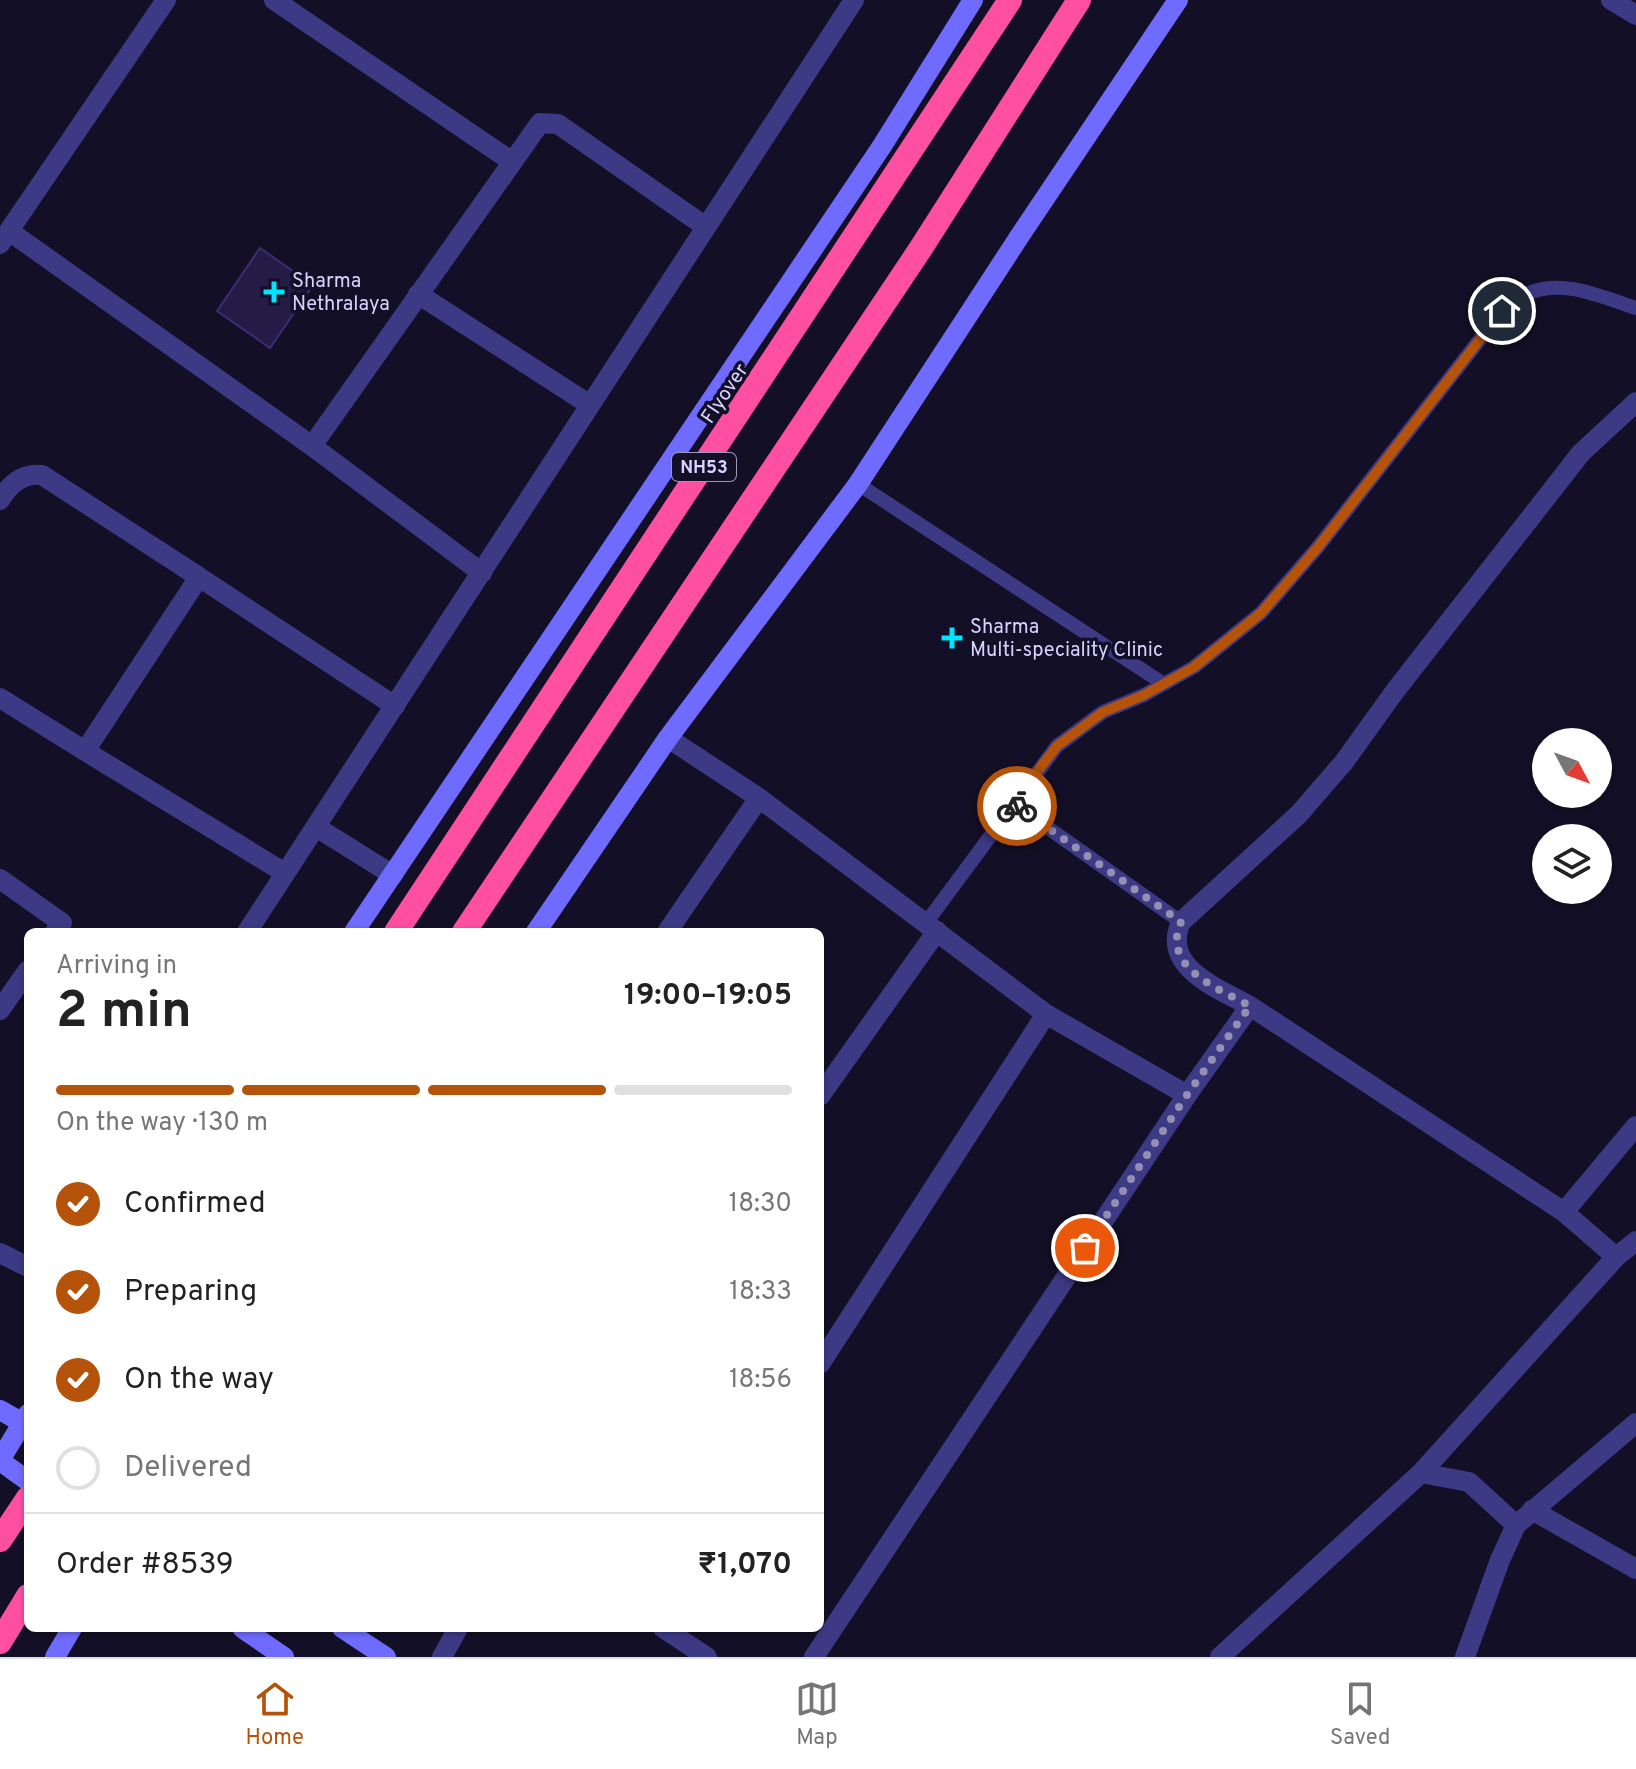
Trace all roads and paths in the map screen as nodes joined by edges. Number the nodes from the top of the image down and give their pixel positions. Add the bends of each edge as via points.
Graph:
1 (166, 0) edge
2 (274, 0) edge
3 (854, 0) edge
4 (973, 0) edge
5 (1010, 0) edge
6 (1079, 0) edge
7 (1178, 0) edge
8 (1611, 0) edge
9 (1636, 15) edge
10 (511, 161) junction
11 (706, 227) junction
12 (4, 238) edge
13 (418, 294) junction
14 (1636, 308) edge
15 (1636, 402) edge
16 (590, 405) junction
17 (312, 446) junction
18 (858, 484) junction
19 (0, 500) edge
20 (482, 573) junction
21 (199, 577) junction
22 (1164, 684) junction
23 (0, 698) edge
24 (395, 706) junction
25 (668, 738) junction
26 (85, 751) junction
27 (759, 798) junction
28 (1013, 803) junction
29 (316, 827) junction
30 (285, 873) junction
31 (393, 875) junction
32 (0, 879) edge
33 (1181, 922) junction
34 (931, 927) junction
35 (63, 928) edge
36 (250, 928) edge
37 (357, 928) edge
38 (399, 928) edge
39 (467, 928) edge
40 (539, 928) edge
41 (670, 928) edge
42 (24, 976) edge
43 (1250, 1006) junction
44 (0, 1010) edge
45 (1046, 1014) junction
46 (824, 1090) edge
47 (1187, 1095) junction
48 (1636, 1126) edge
49 (1564, 1212) junction
50 (1636, 1241) edge
51 (0, 1253) edge
52 (1616, 1257) junction
53 (24, 1265) edge
54 (824, 1358) edge
55 (0, 1410) edge
56 (24, 1419) edge
57 (24, 1423) edge
58 (1636, 1423) edge
59 (0, 1460) edge
60 (1421, 1473) junction
61 (24, 1478) edge
62 (24, 1504) edge
63 (1532, 1510) junction
64 (1516, 1525) junction
65 (0, 1540) edge
66 (1636, 1569) edge
67 (24, 1603) edge
68 (70, 1632) edge
69 (248, 1632) edge
70 (348, 1632) edge
71 (456, 1632) edge
72 (669, 1632) edge
73 (0, 1642) edge
74 (55, 1657) edge
75 (284, 1657) edge
76 (386, 1657) edge
77 (442, 1657) edge
78 (707, 1657) edge
79 (814, 1657) edge
80 (1220, 1657) edge
81 (1465, 1657) edge

1 - 12 street
2 - 10 street
3 - 11 street
4 - 31 street via 882,146
5 - 38 highway, Flyover / NH53
6 - 39 highway, NH53 via 921,248
7 - 18 street
8 - 9 street
10 - 11 street via 540,123 558,124
10 - 13 street
11 - 16 street
12 - 17 street
13 - 16 street
13 - 17 street
14 - 22 lane via 1584,291 1550,288 1529,293 1502,311 1261,613 1194,667
15 - 33 street via 1581,453 1299,814
16 - 20 street
17 - 20 street
18 - 22 lane
18 - 25 street
19 - 21 street via 16,481 42,475
20 - 24 street
21 - 24 street
21 - 26 street
22 - 28 lane via 1103,712 1057,746
23 - 26 street
24 - 29 street
25 - 27 street
25 - 40 street
26 - 30 street
27 - 34 street
27 - 41 street
28 - 33 lane
28 - 34 lane
29 - 30 street
29 - 31 street
30 - 36 street
31 - 37 street
32 - 35 street
33 - 43 street via 1174,937 1180,960 1207,983
34 - 45 street
34 - 46 street
42 - 44 street
43 - 47 street
43 - 49 street
45 - 47 street
45 - 54 street
47 - 79 street
48 - 49 street
49 - 52 street
50 - 52 street
51 - 53 street
52 - 60 street
55 - 56 street
57 - 59 street
58 - 63 street
59 - 61 street
60 - 64 street via 1469,1482
60 - 80 street
62 - 65 highway
63 - 64 street
63 - 66 street
64 - 81 street
67 - 73 highway
68 - 74 street
69 - 75 street
70 - 76 street
71 - 77 street
72 - 78 street

